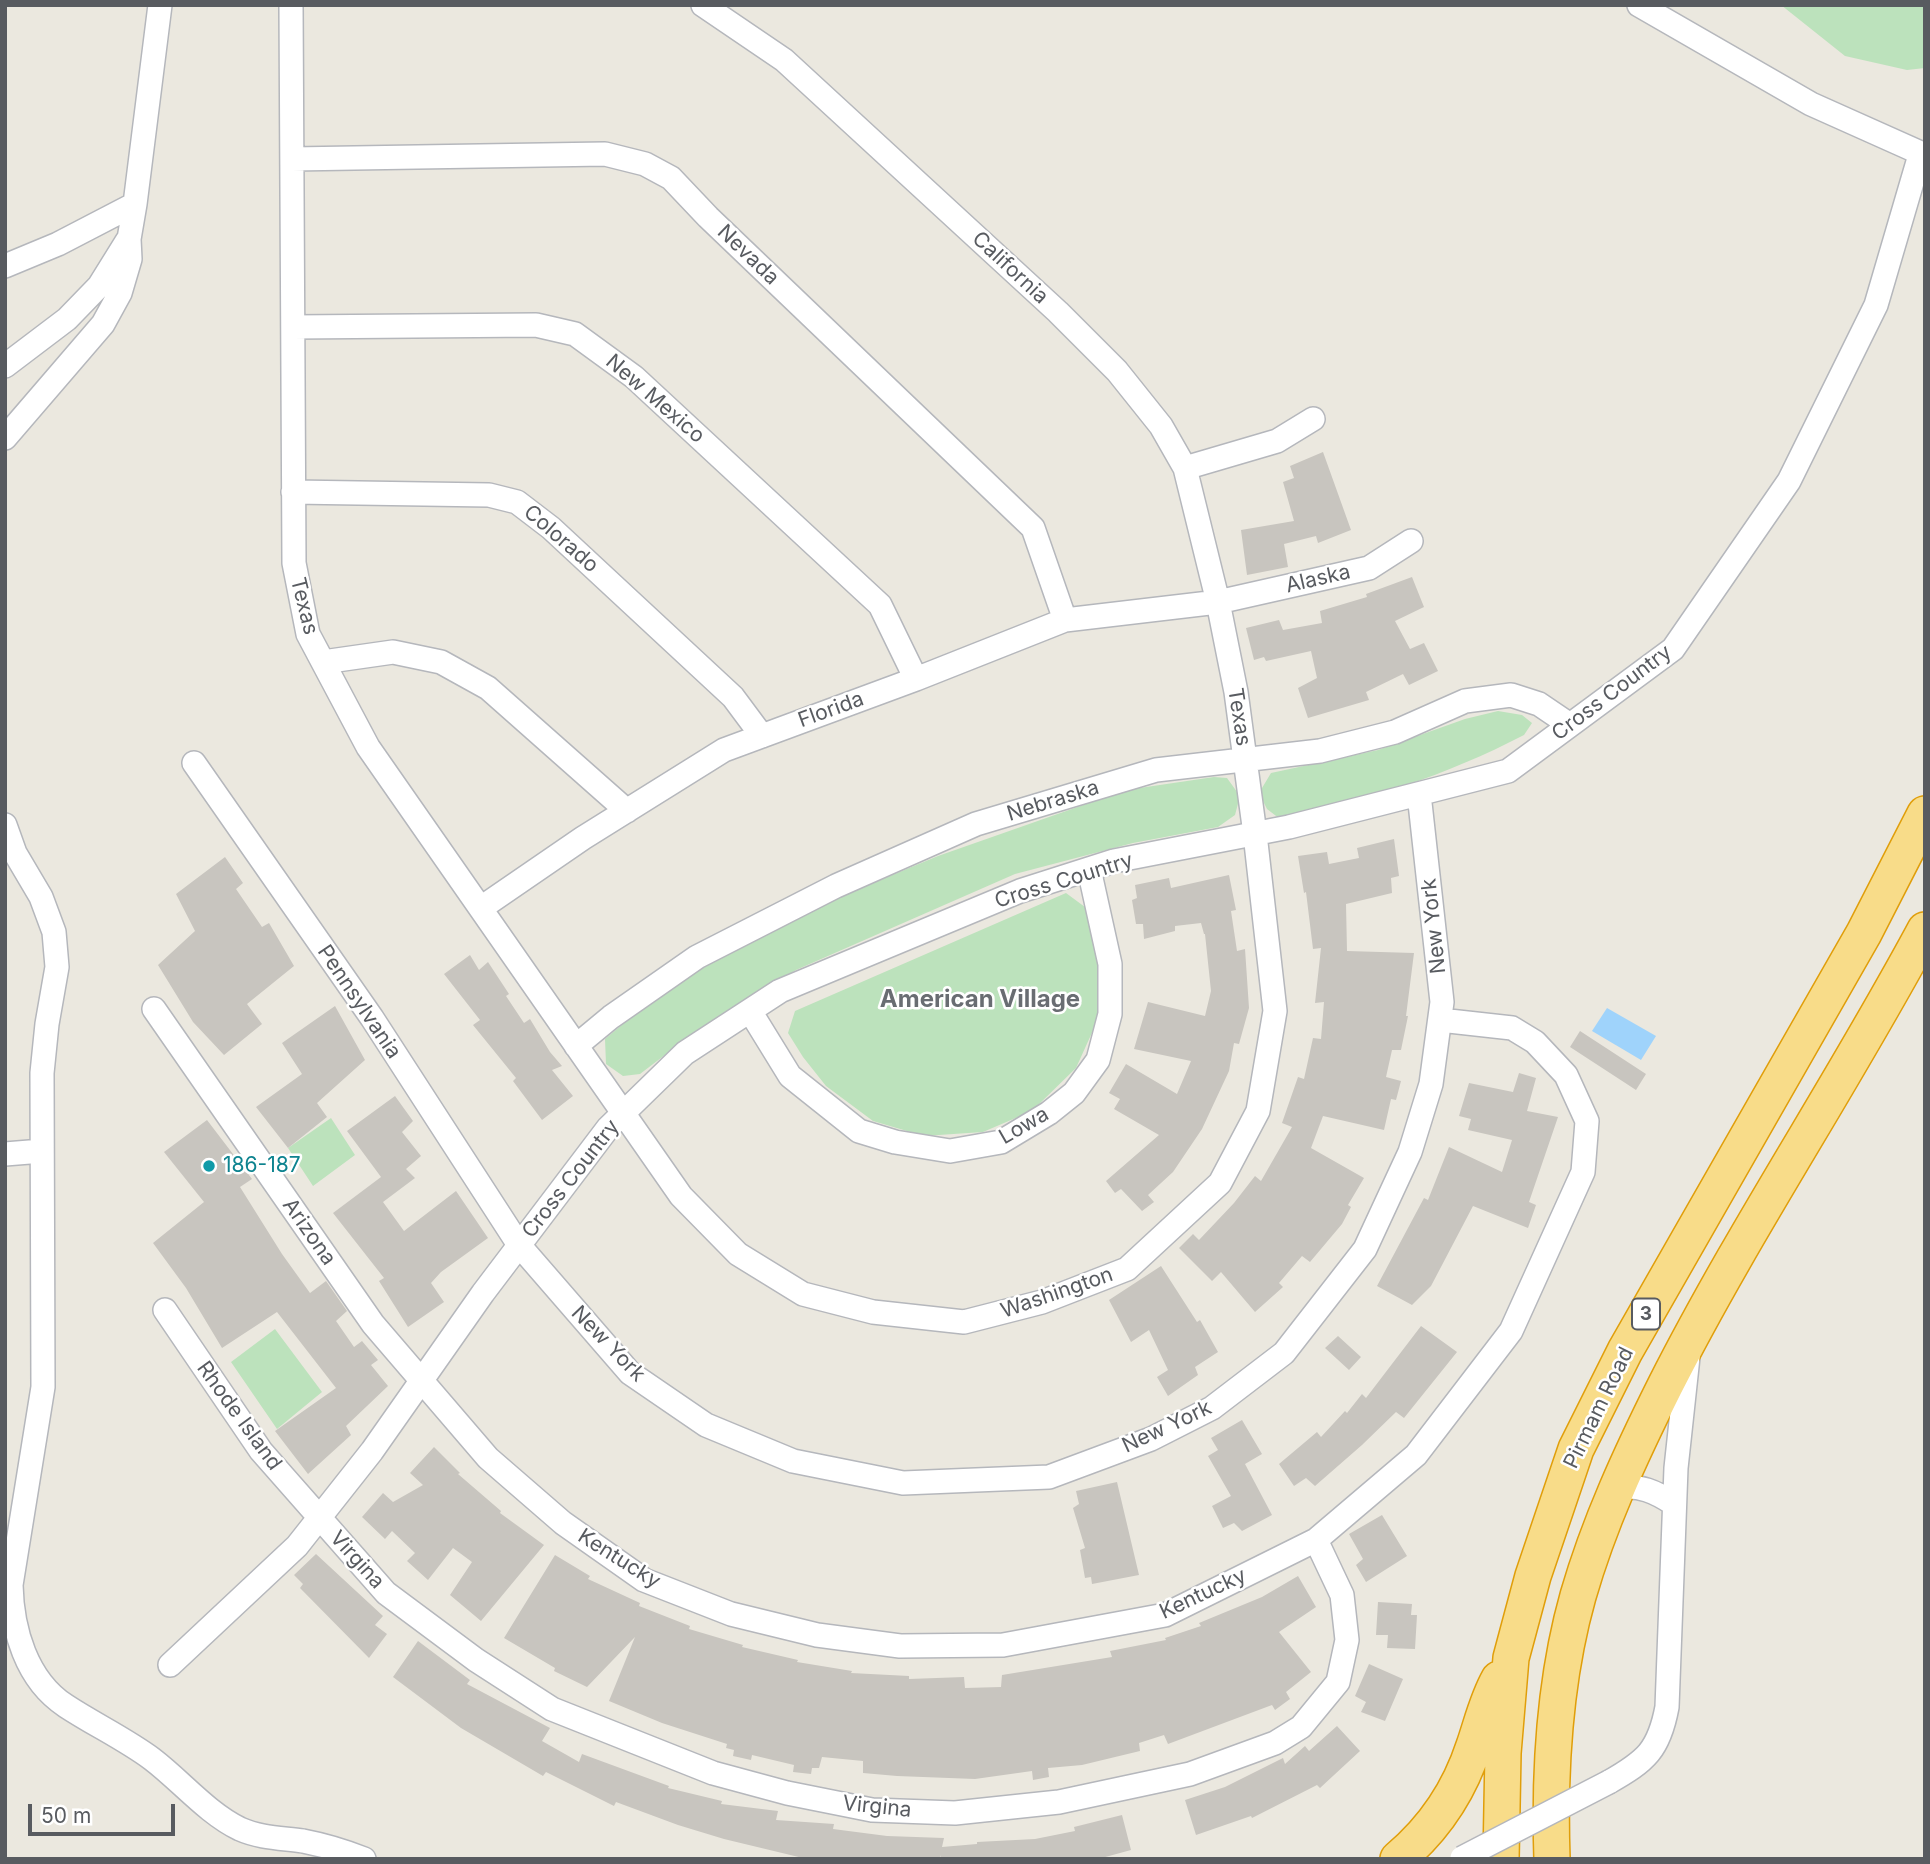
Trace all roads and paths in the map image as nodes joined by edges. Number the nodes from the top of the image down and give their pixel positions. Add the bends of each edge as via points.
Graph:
1 (160, 5) edge
2 (291, 5) edge
3 (703, 5) edge
4 (1639, 5) edge
5 (1923, 155) edge
6 (292, 159) junction
7 (135, 204) junction
8 (129, 239) junction
9 (5, 266) edge
10 (293, 327) junction
11 (5, 366) edge
12 (1313, 419) dead end
13 (5, 438) edge
14 (1185, 468) junction
15 (293, 492) junction
16 (1412, 541) dead end
17 (1217, 602) junction
18 (1065, 620) junction
19 (323, 662) junction
20 (916, 679) junction
21 (1570, 725) junction
22 (762, 736) junction
23 (1245, 760) junction
24 (194, 763) dead end
25 (1419, 794) junction
26 (627, 811) junction
27 (1925, 814) edge
28 (5, 825) edge
29 (1255, 834) junction
30 (1089, 869) junction
31 (481, 908) junction
32 (1925, 930) edge
33 (154, 1010) dead end
34 (750, 1011) junction
35 (1440, 1020) junction
36 (576, 1046) junction
37 (622, 1114) junction
38 (42, 1151) junction
39 (5, 1154) edge
40 (519, 1245) junction
41 (165, 1310) dead end
42 (1690, 1336) junction
43 (421, 1381) junction
44 (1617, 1488) junction
45 (1674, 1504) junction
46 (318, 1518) junction
47 (1315, 1540) junction
48 (1511, 1658) junction
49 (170, 1665) dead end
50 (364, 1859) edge
51 (1398, 1859) edge
52 (1462, 1859) edge
53 (1502, 1859) edge
54 (1552, 1859) edge

1 - 7 street
2 - 6 street, Texas
3 - 14 street, California via 784,60 1058,312 1117,371 1161,426
4 - 5 street via 1811,104
5 - 21 street, Cross Country via 1876,305 1789,481 1673,649
6 - 10 street, Texas
6 - 18 street, Nevada via 605,154 645,164 671,178 1033,528
7 - 8 street
7 - 9 street
8 - 11 street via 100,286 67,319
8 - 13 street via 126,276 112,309
10 - 15 street, Texas
10 - 20 street, New Mexico via 536,325 575,334 635,377 880,605
12 - 14 street via 1277,441
14 - 17 street, California
15 - 19 street, Texas via 294,563 309,634
15 - 22 street, Colorado via 489,495 517,502 733,697
16 - 17 street, Alaska via 1368,568
17 - 18 street, Florida
17 - 23 street, Texas
18 - 20 street, Florida
19 - 26 street via 393,652 441,662 488,688
19 - 31 street, Texas via 368,747
20 - 22 street, Florida
21 - 23 street, Nebraska via 1539,704 1511,695 1465,701 1395,732 1320,751
21 - 25 street, Cross Country via 1507,771
22 - 26 street, Florida via 724,750
23 - 29 street, Texas
23 - 36 street, Nebraska via 1156,770 976,824 836,886 696,957
24 - 40 street, Pennsylvania via 372,1018
25 - 29 street, Cross Country
25 - 35 street, New York via 1442,1002
26 - 31 street, Florida
27 - 48 highway, Pirmam Road / 3 via 1864,933 1599,1399 1553,1513
28 - 38 street via 49,914 57,950 44,1047
29 - 30 street, Cross Country
29 - 37 street, Washington via 1275,1011 1258,1111 1220,1183 1127,1269 1042,1302 964,1322 873,1312 803,1294 738,1254 681,1196
30 - 34 street, Cross Country via 1020,891 780,991
30 - 34 street, Lowa via 1110,964 1110,1014 1098,1060 1074,1093 1001,1142 950,1151 859,1131 790,1076
31 - 36 street, Texas
32 - 42 highway, 3
33 - 43 street, Arizona via 373,1324
34 - 37 street, Cross Country via 685,1053
35 - 40 street, New York via 1431,1084 1410,1152 1364,1249 1284,1353 1212,1408 1151,1439 1049,1477 903,1483 793,1461 705,1425 630,1373
35 - 47 street, Kentucky via 1512,1028 1535,1042 1566,1075 1587,1121 1583,1171 1511,1331 1416,1455
36 - 37 street, Texas
37 - 40 street, Cross Country
38 - 39 street
38 - 50 street via 43,1387 11,1585 23,1652 47,1690 64,1705 150,1758 227,1821 254,1834 322,1845
40 - 43 street, Cross Country
41 - 46 street, Rhode Island via 261,1451
42 - 44 highway, 3
42 - 45 street
43 - 46 street, Cross Country
43 - 47 street, Kentucky via 488,1458 563,1523 644,1580 730,1614 817,1635 900,1646 1003,1645 1165,1615
44 - 45 street via 1637,1487
44 - 54 highway, 3 via 1569,1632 1555,1723
45 - 52 street, bridge via 1670,1662 1659,1738 1633,1768
46 - 47 street, Virgina via 386,1593 552,1709 713,1773 775,1790 872,1810 955,1813 1059,1802 1190,1773 1275,1743 1301,1727 1338,1682 1347,1640 1342,1595
46 - 49 street, Cross Country via 297,1546
48 - 51 highway via 1445,1811
48 - 53 highway, Pirmam Road / 3 via 1503,1753

